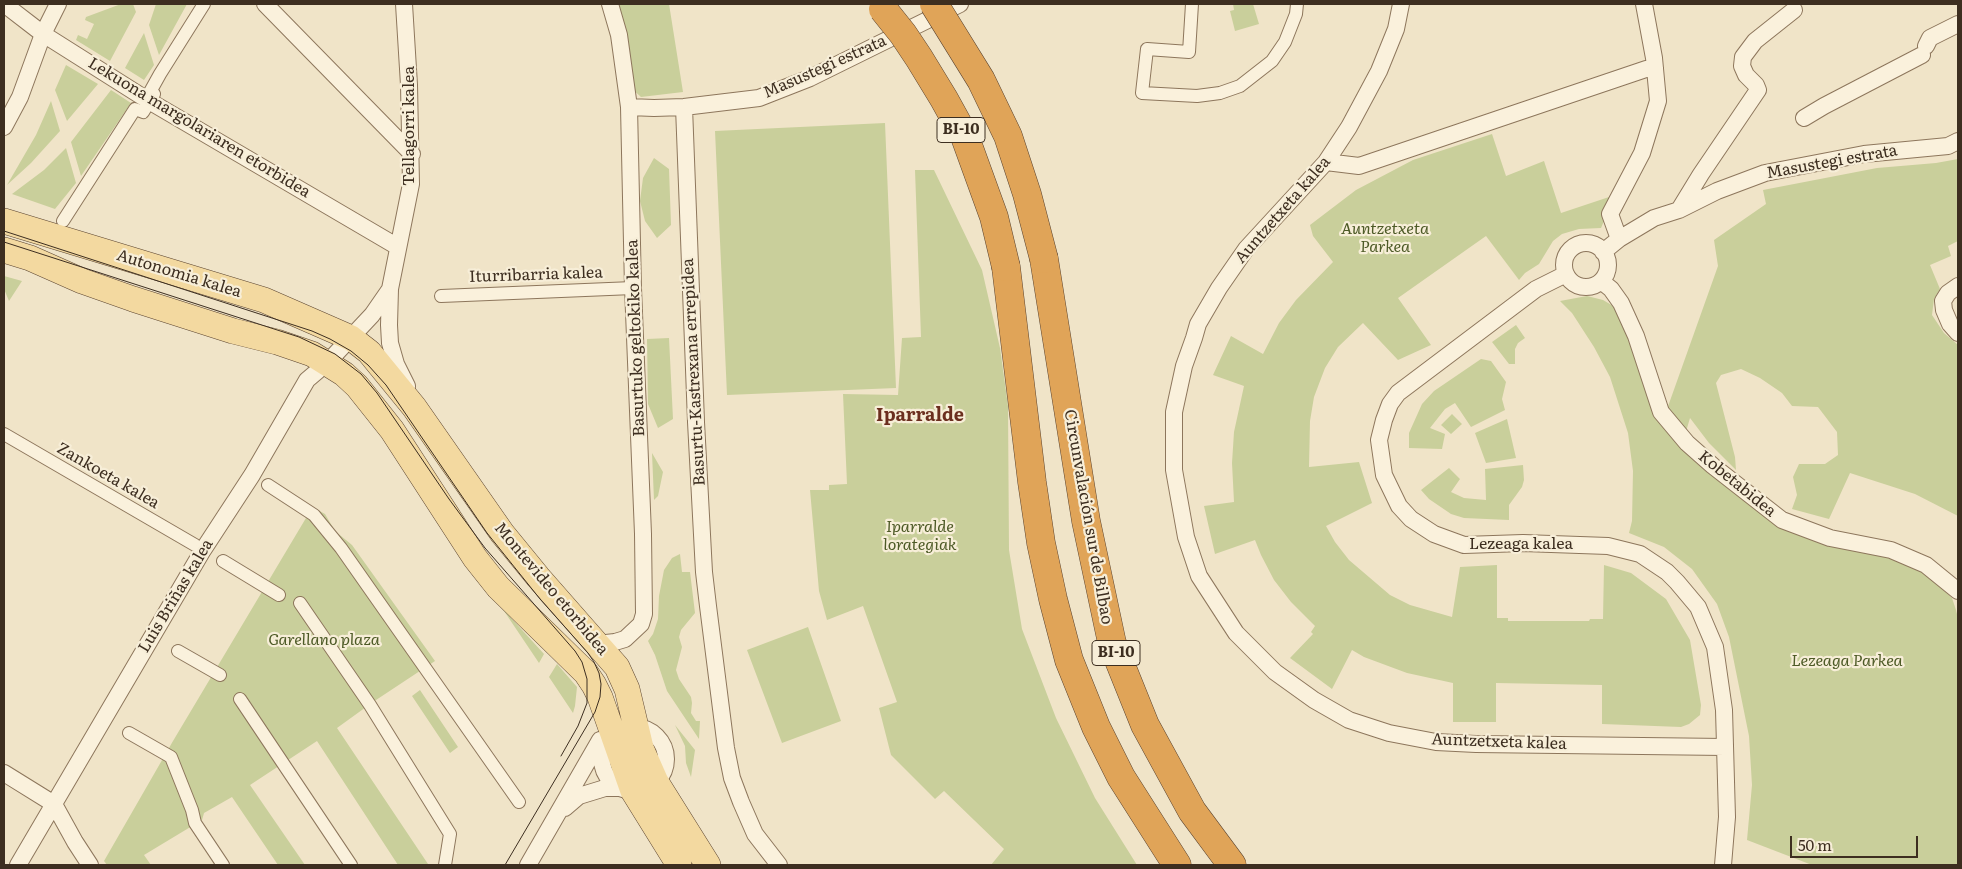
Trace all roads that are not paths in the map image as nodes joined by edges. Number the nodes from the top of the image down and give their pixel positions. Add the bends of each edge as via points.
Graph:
1 (4, 4) edge
2 (58, 4) edge
3 (204, 4) edge
4 (265, 4) edge
5 (404, 4) edge
6 (610, 4) edge
7 (934, 4) edge
8 (960, 4) edge
9 (1192, 4) edge
10 (1297, 4) edge
11 (1401, 4) edge
12 (1644, 4) edge
13 (880, 6) edge
14 (1794, 10) dead end
15 (1958, 24) edge
16 (43, 34) junction
17 (1655, 68) junction
18 (149, 101) junction
19 (629, 107) junction
20 (684, 107) junction
21 (1804, 118) dead end
22 (4, 127) edge
23 (1958, 141) edge
24 (412, 154) junction
25 (1326, 162) junction
26 (1679, 210) junction
27 (4, 221) edge
28 (63, 221) dead end
29 (1619, 239) junction
30 (398, 247) junction
31 (4, 250) edge
32 (1603, 252) junction
33 (1566, 274) junction
34 (1601, 281) junction
35 (1958, 286) edge
36 (633, 288) junction
37 (390, 289) junction
38 (441, 296) dead end
39 (1958, 333) edge
40 (351, 338) junction
41 (327, 363) junction
42 (414, 407) junction
43 (4, 434) edge
44 (268, 485) dead end
45 (195, 545) dead end
46 (223, 561) dead end
47 (1958, 591) edge
48 (279, 595) dead end
49 (300, 603) dead end
50 (597, 644) junction
51 (178, 651) dead end
52 (220, 674) dead end
53 (240, 699) dead end
54 (637, 728) junction
55 (128, 733) dead end
56 (609, 733) junction
57 (1725, 747) junction
58 (590, 758) junction
59 (4, 773) edge
60 (644, 781) junction
61 (518, 802) dead end
62 (54, 804) junction
63 (557, 814) junction
64 (18, 865) edge
65 (90, 865) edge
66 (223, 865) edge
67 (351, 865) edge
68 (445, 865) edge
69 (528, 865) edge
70 (679, 865) edge
71 (708, 865) edge
72 (722, 865) edge
73 (779, 865) edge
74 (1177, 865) edge
75 (1232, 865) edge
76 (1723, 865) edge

1 - 16 street, Lekuona margolariaren etorbidea
2 - 16 street
3 - 18 street via 160,74
4 - 24 street
5 - 24 street, Tellagorri kalea
6 - 19 street, Basurtuko geltokiko kalea via 619,35
7 - 75 highway, Circunvalación sur de Bilbao / BI-10, bridge via 981,80 1008,136 1027,194 1044,259 1086,521 1112,643 1145,725 1192,811
8 - 20 street, Masustegi estrata via 781,90 759,98
9 - 10 street via 1189,52 1147,49 1142,94 1197,96 1240,86 1272,61 1286,42
11 - 25 street, Auntzetxeta kalea via 1396,29 1379,71
12 - 17 street
13 - 74 highway, BI-10, bridge via 919,58 965,137 994,218 1006,267 1041,543 1069,660 1096,727 1121,777
14 - 26 street via 1755,41 1743,57 1746,75 1758,90
15 - 21 street via 1930,38 1924,51
16 - 18 street, Lekuona margolariaren etorbidea
16 - 22 street via 20,97
17 - 25 street via 1359,166
17 - 29 street via 1658,102 1642,153 1610,214
18 - 28 street via 143,112 135,109
18 - 30 street, Lekuona margolariaren etorbidea
19 - 20 street, Masustegi estrata
19 - 36 street, Basurtuko geltokiko kalea
20 - 73 street, Basurtu-Kastrexana errepidea via 703,557 712,637 732,778 755,834
23 - 26 street, Masustegi estrata via 1948,146 1864,154 1765,173 1716,191
24 - 30 street, Tellagorri kalea via 411,184
25 - 57 street, Auntzetxeta kalea via 1246,249 1219,288 1198,324 1174,412 1174,470 1186,537 1200,576 1236,633 1275,672 1314,700 1349,720 1390,733 1436,742 1476,744
26 - 29 street, Masustegi estrata via 1654,218
27 - 40 main road, Autonomia kalea via 264,300
29 - 32 street
30 - 37 street, Tellagorri kalea
31 - 41 main road via 97,287 277,342
32 - 33 street via 1587,244 1573,248 1565,260
32 - 34 street via 1608,269
33 - 34 street via 1582,287
33 - 57 street, Lezeaga kalea via 1536,289 1398,393 1390,404 1379,440 1384,475 1393,497 1411,519 1434,534 1464,545 1608,546 1640,554 1667,572 1698,607 1715,647 1724,710
34 - 47 street, Kobetabidea via 1611,288 1621,303 1636,336 1661,412 1687,443 1713,466 1782,520 1830,538 1891,550 1926,565
35 - 39 street via 1943,301 1947,317
36 - 38 street, Iturribarria kalea
36 - 50 street, Basurtuko geltokiko kalea via 644,614 641,624 625,639
37 - 40 street, Luis Briñas kalea
37 - 42 street via 390,343
40 - 41 street, Luis Briñas kalea
40 - 42 main road, Montevideo etorbidea via 381,365
41 - 56 main road, Montevideo etorbidea via 357,386 374,405 475,558 498,587 586,673 600,697
41 - 62 street, Luis Briñas kalea via 308,380 203,550
42 - 50 main road, Montevideo etorbidea via 502,533
43 - 45 street, Zankoeta kalea
44 - 61 street via 314,515 342,548
46 - 48 street
49 - 68 street via 370,705 450,834
50 - 54 main road, Montevideo etorbidea via 617,667 627,689
51 - 52 street
53 - 67 street
54 - 56 street
54 - 60 main road, Montevideo etorbidea
55 - 66 street via 171,758 196,823
56 - 58 street
56 - 58 street
56 - 60 main road, Montevideo etorbidea
57 - 76 street, Lezeaga kalea via 1728,817
58 - 63 street
59 - 62 street
60 - 63 street via 579,796
60 - 70 main road, Montevideo etorbidea
60 - 71 main road, Montevideo etorbidea
60 - 72 street, Montevideo etorbidea via 672,790
62 - 64 street, Luis Briñas kalea
62 - 65 street
63 - 69 street

